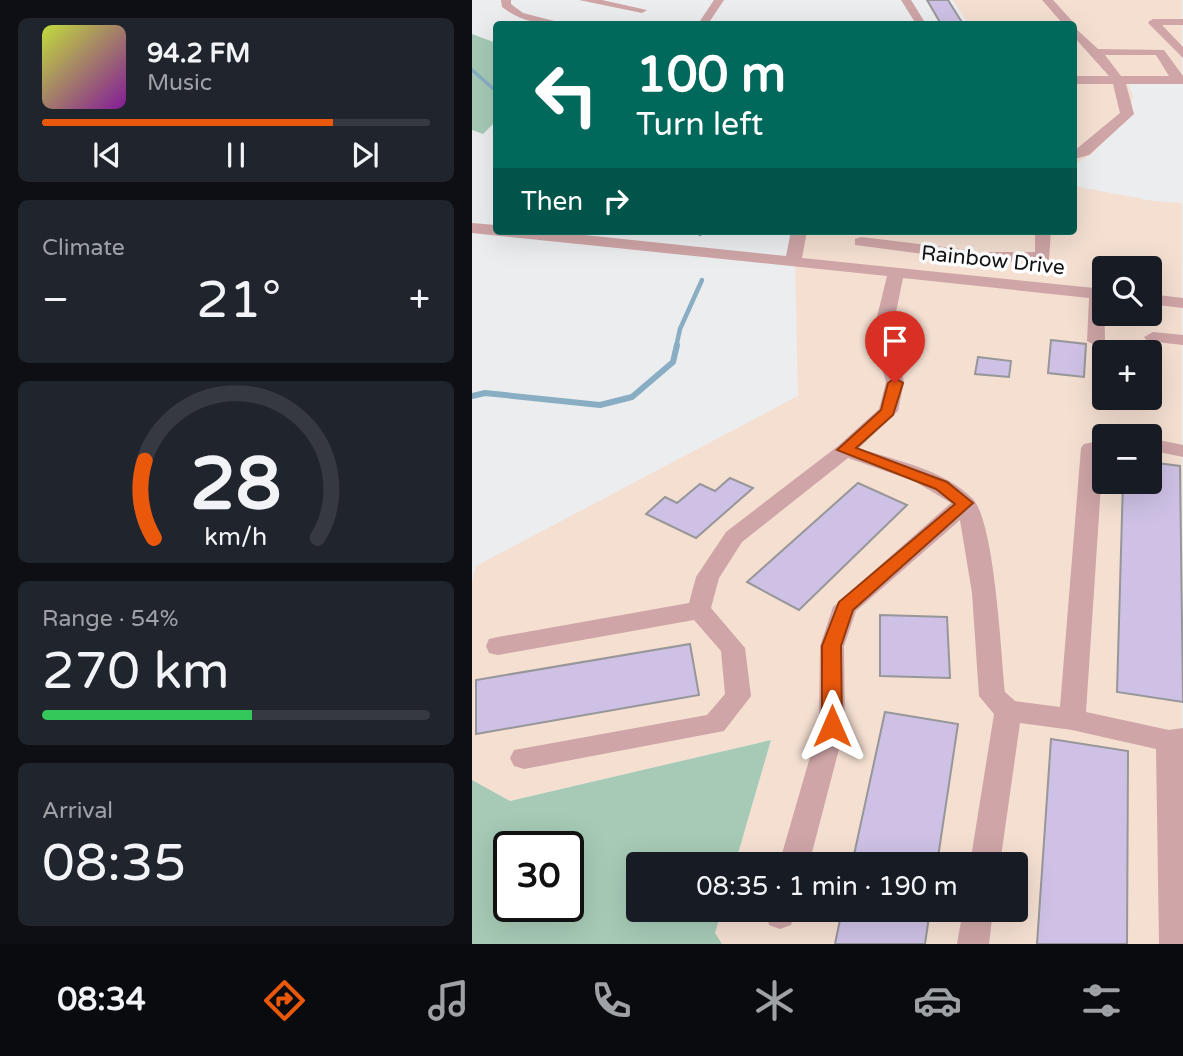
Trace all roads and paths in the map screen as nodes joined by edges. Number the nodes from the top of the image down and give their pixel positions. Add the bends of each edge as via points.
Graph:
1 (506, 0) edge
2 (584, 0) edge
3 (650, 0) edge
4 (719, 0) edge
5 (906, 0) edge
6 (1047, 0) edge
7 (642, 10) junction
8 (546, 21) edge
9 (640, 21) edge
10 (705, 21) edge
11 (919, 21) edge
12 (1066, 21) edge
13 (1182, 22) edge
14 (1077, 33) edge
15 (1093, 52) junction
16 (1182, 55) edge
17 (1104, 64) junction
18 (1138, 66) junction
19 (1168, 68) junction
20 (1117, 79) junction
21 (1077, 80) edge
22 (1152, 80) junction
23 (1180, 80) edge
24 (1077, 154) edge
25 (472, 228) edge
26 (493, 230) edge
27 (537, 235) edge
28 (798, 235) edge
29 (1043, 235) edge
30 (861, 242) dead end
31 (793, 262) junction
32 (977, 265) junction
33 (896, 272) junction
34 (1092, 292) edge
35 (1162, 301) edge
36 (1182, 303) edge
37 (1153, 337) dead end
38 (1182, 340) edge
39 (1162, 447) edge
40 (1092, 448) edge
41 (845, 450) junction
42 (1182, 452) edge
43 (965, 503) junction
44 (699, 610) junction
45 (498, 646) dead end
46 (1008, 711) junction
47 (1072, 719) junction
48 (1176, 739) edge
49 (524, 758) dead end
50 (797, 852) edge
51 (987, 852) edge
52 (976, 922) edge
53 (973, 944) edge
54 (1175, 944) edge

1 - 8 street via 519,15
2 - 7 street
3 - 7 street
4 - 10 street
5 - 11 street
6 - 12 street
7 - 9 street
13 - 16 street via 1153,22
14 - 15 street
15 - 17 street
15 - 19 street via 1160,51
17 - 18 street
17 - 20 street
18 - 19 street
18 - 22 street
19 - 23 street
20 - 21 street
20 - 22 street
20 - 24 street via 1128,102 1127,114
22 - 23 street
25 - 26 street, Rainbow Drive
27 - 31 street, Rainbow Drive
28 - 31 street
29 - 32 street via 1043,257
30 - 32 street
31 - 33 street, Rainbow Drive
32 - 33 street, Rainbow Drive
32 - 34 street, Rainbow Drive
33 - 41 street via 886,317 885,345 895,383 888,411
35 - 36 street
37 - 38 street
39 - 42 street
40 - 47 street
41 - 43 street via 941,485
41 - 44 street via 734,537 708,577
43 - 46 street via 980,557 992,696
43 - 50 street via 845,607 832,646 832,726
44 - 45 street
44 - 49 street via 733,648 738,696 715,724
46 - 47 street
46 - 51 street
47 - 48 street
48 - 54 street
52 - 53 street

